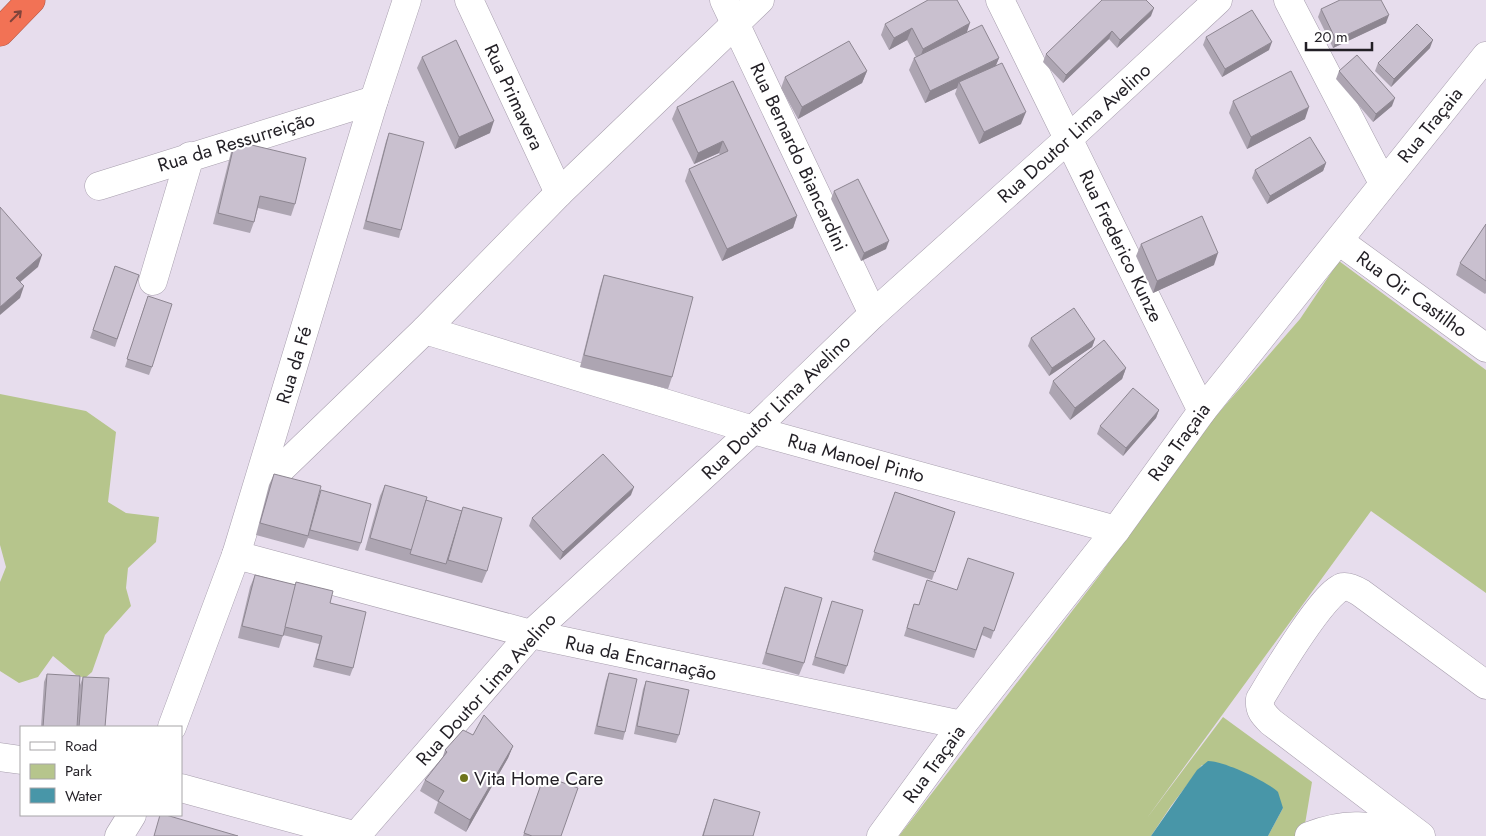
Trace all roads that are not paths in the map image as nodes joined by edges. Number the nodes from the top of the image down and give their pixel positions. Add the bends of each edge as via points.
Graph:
1 (31, 0) edge
2 (408, 0) edge
3 (469, 0) edge
4 (760, 0) edge
5 (1000, 0) edge
6 (1218, 0) edge
7 (1288, 0) edge
8 (730, 11) edge
9 (0, 32) edge
10 (1486, 56) edge
11 (374, 100) junction
12 (1068, 139) junction
13 (190, 156) junction
14 (1384, 183) junction
15 (98, 186) dead end
16 (559, 193) junction
17 (1338, 241) junction
18 (153, 282) dead end
19 (873, 314) junction
20 (425, 330) junction
21 (1486, 348) edge
22 (1202, 411) junction
23 (753, 430) junction
24 (255, 494) junction
25 (1116, 530) junction
26 (236, 555) junction
27 (531, 634) junction
28 (1486, 685) edge
29 (962, 725) junction
30 (172, 726) edge
31 (0, 757) edge
32 (20, 760) edge
33 (182, 788) edge
34 (131, 816) edge
35 (119, 836) edge
36 (356, 836) edge
37 (881, 836) edge
38 (1309, 836) edge
39 (1411, 836) edge
40 (1420, 836) edge

9 -> 1 highway
2 - 11 street, Rua da Fé
3 - 16 street, Rua Primavera
4 - 8 street
5 - 12 street, Rua Frederico Kunze
6 - 12 street, Rua Doutor Lima Avelino
7 - 14 street
8 - 16 street
8 - 19 street, Rua Bernardo Biancardini
10 - 14 street, Rua Traçaia
11 - 13 street, Rua da Ressurreição
11 - 24 street, Rua da Fé
12 - 19 street, Rua Doutor Lima Avelino
12 - 22 street, Rua Frederico Kunze
13 - 15 street, Rua da Ressurreição
13 - 18 street
14 - 17 street, Rua Traçaia
16 - 20 street
17 - 21 street, Rua Oir Castilho
17 - 22 street, Rua Traçaia
19 - 23 street, Rua Doutor Lima Avelino
20 - 23 street, Rua Manoel Pinto
20 - 24 street
22 - 25 street, Rua Traçaia
23 - 25 street, Rua Manoel Pinto
23 - 27 street, Rua Doutor Lima Avelino
24 - 26 street, Rua da Fé
25 - 29 street, Rua Traçaia
26 - 27 street, Rua da Encarnação
26 - 30 street, Rua da Fé
27 - 29 street, Rua da Encarnação
27 - 36 street, Rua Doutor Lima Avelino
28 - 40 street via 1361,593 1344,587 1334,592 1307,627 1260,698 1259,707 1271,722
29 - 37 street, Rua Traçaia
31 - 32 street
33 - 36 street
34 - 35 street
38 - 39 street via 1335,826 1370,826

